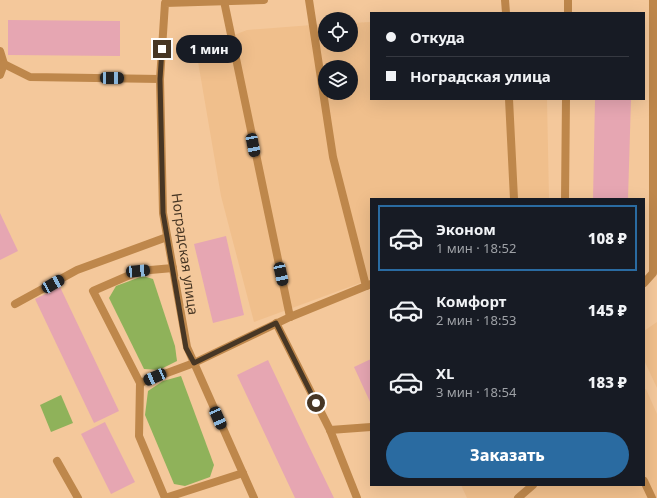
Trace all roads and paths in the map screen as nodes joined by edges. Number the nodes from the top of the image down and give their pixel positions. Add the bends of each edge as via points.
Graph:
1 (264, 0) edge
2 (309, 0) edge
3 (505, 0) edge
4 (568, 0) edge
5 (653, 0) edge
6 (224, 1) edge
7 (165, 2) edge
8 (506, 12) edge
9 (568, 12) edge
10 (0, 51) edge
11 (4, 64) junction
12 (0, 75) edge
13 (160, 79) junction
14 (509, 100) edge
15 (566, 100) edge
16 (514, 198) edge
17 (565, 198) edge
18 (167, 237) junction
19 (173, 268) junction
20 (645, 282) edge
21 (368, 285) edge
22 (16, 304) dead end
23 (290, 316) junction
24 (276, 323) junction
25 (194, 363) junction
26 (140, 383) junction
27 (370, 427) edge
28 (330, 430) junction
29 (57, 461) dead end
30 (243, 473) junction
31 (645, 484) edge
32 (532, 486) edge
33 (78, 498) edge
34 (165, 498) edge
35 (254, 498) edge
36 (357, 498) edge
37 (518, 498) edge
38 (652, 498) edge

1 - 6 street
2 - 21 street via 333,157
3 - 8 street
4 - 9 street
5 - 20 street via 653,273
6 - 7 street
6 - 23 street
7 - 13 street, Ноградская улица
10 - 11 street
11 - 12 street
11 - 13 street via 30,77
13 - 18 street, Ноградская улица via 163,213
14 - 16 street
15 - 17 street
18 - 19 street, Ноградская улица
18 - 22 street via 77,270
19 - 25 street, Ноградская улица via 186,348
19 - 26 street via 138,271 93,291
21 - 23 street
23 - 24 street
24 - 25 street
24 - 28 street
25 - 26 street
25 - 30 street, Ноградская улица
26 - 34 street via 140,436
27 - 28 street
28 - 36 street
29 - 33 street
30 - 34 street
30 - 35 street, Ноградская улица
31 - 38 street
32 - 37 street

